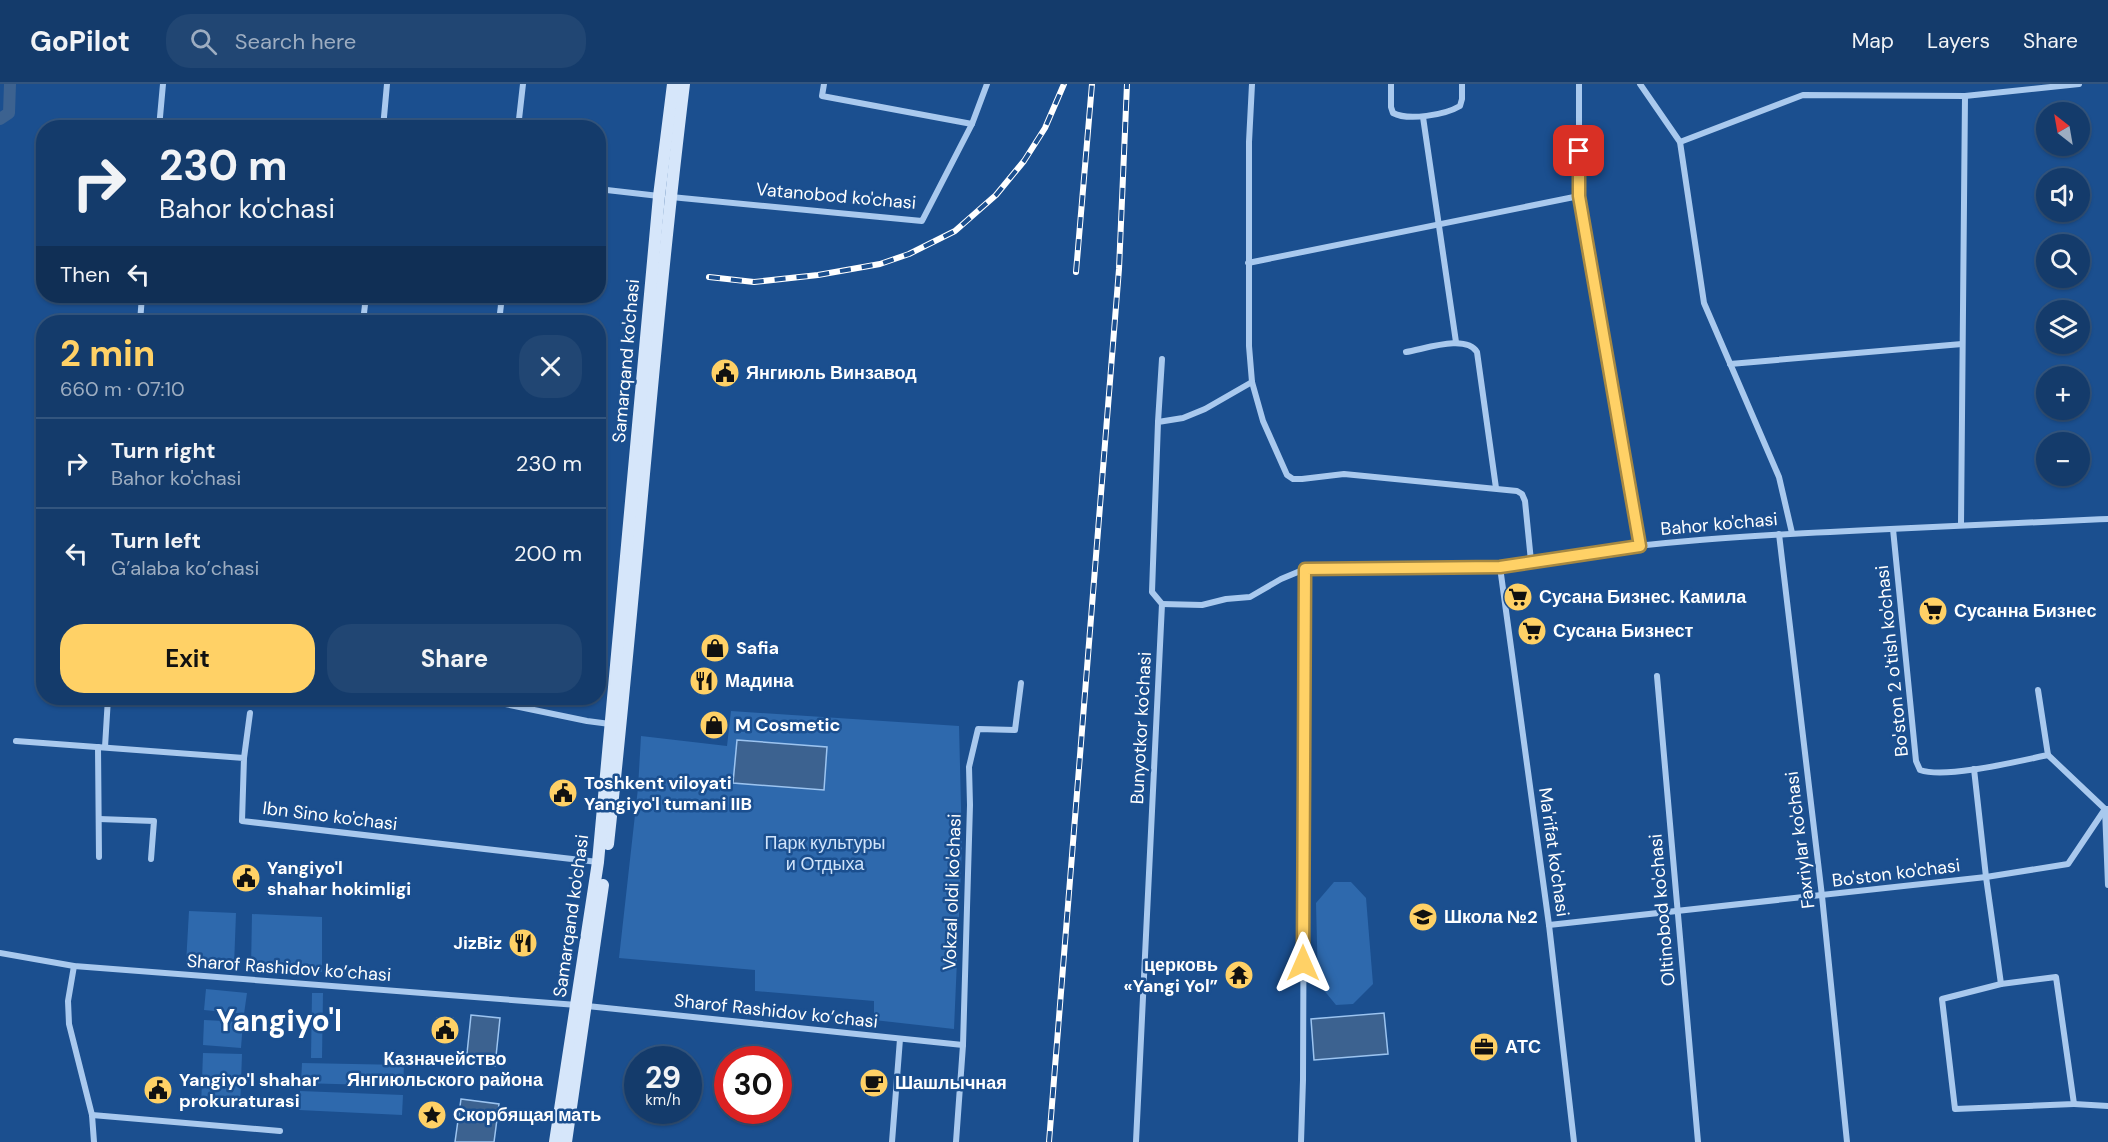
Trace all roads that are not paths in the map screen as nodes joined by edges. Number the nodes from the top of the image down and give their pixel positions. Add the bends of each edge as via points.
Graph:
1 (163, 84) edge
2 (387, 84) edge
3 (523, 84) edge
4 (673, 84) edge
5 (684, 84) edge
6 (824, 84) edge
7 (987, 84) edge
8 (1252, 84) edge
9 (1391, 84) edge
10 (1462, 84) edge
11 (1579, 84) edge
12 (1640, 84) edge
13 (2079, 84) edge
14 (1965, 96) junction
15 (1423, 117) junction
16 (160, 120) edge
17 (384, 120) edge
18 (519, 120) edge
19 (972, 124) junction
20 (1680, 142) junction
21 (606, 190) edge
22 (665, 196) junction
23 (1579, 196) junction
24 (1438, 225) junction
25 (1248, 263) junction
26 (1456, 342) junction
27 (1962, 344) junction
28 (1406, 352) dead end
29 (1162, 359) dead end
30 (1730, 364) junction
31 (1252, 382) junction
32 (1158, 422) junction
33 (1497, 488) junction
34 (2108, 519) edge
35 (1961, 524) junction
36 (1893, 529) junction
37 (1792, 533) junction
38 (1779, 534) junction
39 (1640, 546) junction
40 (1531, 561) junction
41 (1500, 567) junction
42 (1305, 569) junction
43 (1162, 604) junction
44 (1657, 676) dead end
45 (1021, 683) dead end
46 (2038, 690) dead end
47 (107, 705) edge
48 (510, 705) edge
49 (250, 713) dead end
50 (616, 725) junction
51 (16, 741) dead end
52 (102, 747) junction
53 (2048, 755) junction
54 (244, 758) junction
55 (1974, 769) junction
56 (2107, 809) edge
57 (99, 819) junction
58 (99, 857) dead end
59 (151, 859) dead end
60 (598, 862) junction
61 (1986, 878) junction
62 (2108, 885) edge
63 (1822, 896) junction
64 (1677, 911) junction
65 (1548, 925) junction
66 (0, 952) edge
67 (74, 966) junction
68 (2001, 984) junction
69 (582, 1005) junction
70 (900, 1039) junction
71 (963, 1045) junction
72 (2074, 1104) junction
73 (2108, 1106) edge
74 (92, 1115) junction
75 (280, 1131) dead end
76 (94, 1142) edge
77 (555, 1142) edge
78 (566, 1142) edge
79 (892, 1142) edge
80 (956, 1142) edge
81 (1136, 1142) edge
82 (1301, 1142) edge
83 (1574, 1142) edge
84 (1698, 1142) edge
85 (1847, 1142) edge

1 - 16 street
2 - 17 street
3 - 18 street
4 - 22 main road, Samarqand ko'chasi
5 - 22 main road, Samarqand ko'chasi
6 - 19 street via 822,96
7 - 19 street, Vatanobod ko'chasi
8 - 25 street
9 - 15 street via 1393,113
10 - 15 street via 1460,106
11 - 23 street
12 - 20 street
13 - 14 street
14 - 20 street via 1803,95
14 - 27 street
15 - 24 street
19 - 22 street, Vatanobod ko'chasi via 922,221
20 - 30 street via 1704,303
21 - 22 street, Vatanobod ko'chasi
22 - 50 main road, Samarqand ko'chasi
23 - 24 street
23 - 39 street
24 - 25 street
24 - 26 street
25 - 31 street
26 - 28 street
26 - 33 street via 1469,344 1478,351
27 - 30 street
27 - 35 street
29 - 32 street, Bunyotkor ko'chasi
30 - 37 street via 1779,477
31 - 32 street via 1205,409
31 - 33 street via 1263,421 1287,475 1293,479 1344,474
32 - 43 street, Bunyotkor ko'chasi via 1152,592
33 - 40 street via 1522,494
34 - 35 street, Bahor ko'chasi
35 - 36 street, Bahor ko'chasi
36 - 37 street, Bahor ko'chasi
36 - 55 street, Bo'ston 2 o'tish ko'chasi via 1916,761 1920,770 1929,773
37 - 38 street, Bahor ko'chasi
38 - 39 street, Bahor ko'chasi
38 - 63 street, Faxriylar ko'chasi
39 - 40 street, Bahor ko'chasi
40 - 41 street, Bahor ko'chasi
41 - 42 street, Bahor ko'chasi
41 - 65 street, Ma'rifat ko'chasi
42 - 43 street, Bahor ko'chasi via 1250,597 1202,605
42 - 82 street
43 - 81 street, Bunyotkor ko'chasi
44 - 64 street, Oltinobod ko'chasi
45 - 71 street, Vokzal oldi ko'chasi via 1015,730 978,729 969,767
46 - 53 street
47 - 52 street
48 - 50 street
49 - 54 street
50 - 60 main road, Samarqand ko'chasi
50 - 69 main road, Samarqand ko'chasi via 606,859
51 - 52 street
52 - 54 street
52 - 57 street
53 - 55 street, Bo'ston 2 o'tish ko'chasi
53 - 56 street
54 - 60 street, Ibn Sino ko'chasi via 242,821
55 - 61 street
56 - 61 street, Bo'ston ko'chasi via 2068,864
56 - 62 street
57 - 58 street
57 - 59 street via 154,821
60 - 69 main road, Samarqand ko'chasi
61 - 63 street, Bo'ston ko'chasi
61 - 68 street
63 - 64 street, Bo'ston ko'chasi
63 - 85 street, Faxriylar ko'chasi
64 - 65 street, Bo'ston ko'chasi
64 - 84 street, Oltinobod ko'chasi
65 - 83 street, Ma'rifat ko'chasi
66 - 67 street, Sharof Rashidov ko’chasi
67 - 69 street, Sharof Rashidov ko’chasi
67 - 74 street via 69,1024
68 - 72 street via 2056,977
68 - 72 street via 1942,999 1955,1109
69 - 70 street, Sharof Rashidov ko’chasi
69 - 77 main road, Samarqand ko'chasi
69 - 78 main road, Samarqand ko'chasi
70 - 71 street, Sharof Rashidov ko’chasi
70 - 79 street
71 - 80 street, Vokzal oldi ko'chasi
72 - 73 street
74 - 75 street
74 - 76 street

